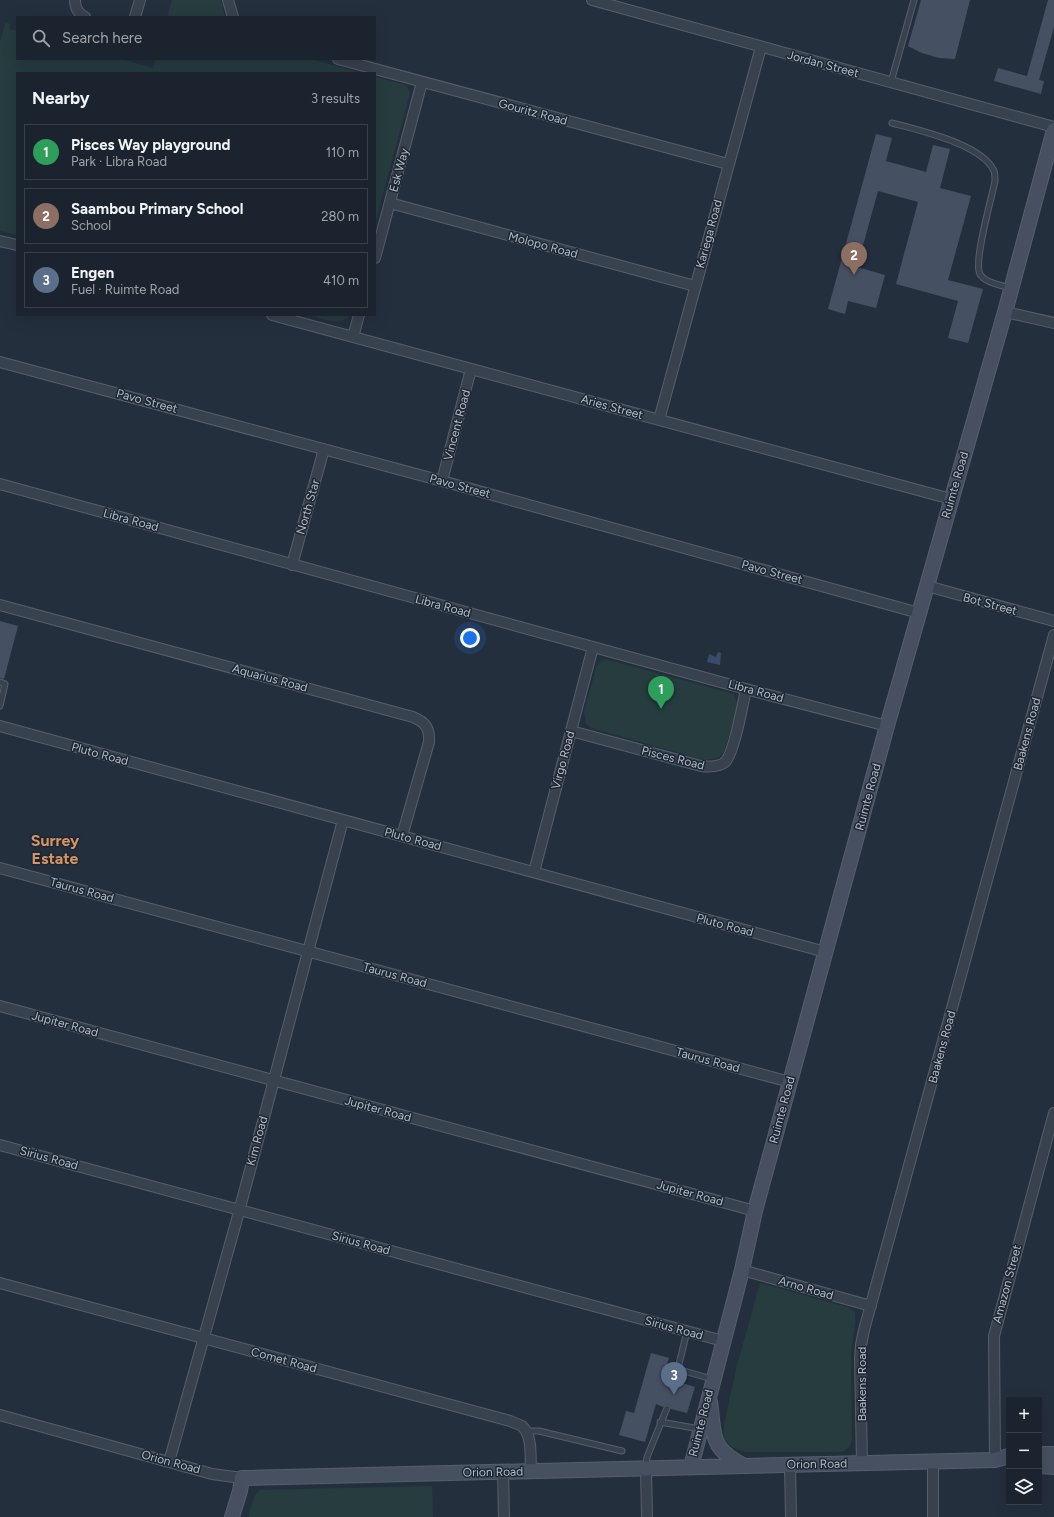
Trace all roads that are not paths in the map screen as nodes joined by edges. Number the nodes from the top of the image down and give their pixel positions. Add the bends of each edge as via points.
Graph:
1 (140, 0) edge
2 (228, 0) edge
3 (592, 0) edge
4 (914, 0) edge
5 (613, 3) edge
6 (76, 4) edge
7 (84, 16) edge
8 (135, 16) edge
9 (233, 16) edge
10 (760, 47) junction
11 (342, 60) edge
12 (422, 82) junction
13 (891, 82) junction
14 (892, 123) dead end
15 (1054, 127) edge
16 (1054, 130) edge
17 (728, 164) junction
18 (390, 203) junction
19 (0, 241) edge
20 (16, 245) edge
21 (376, 254) edge
22 (695, 286) junction
23 (1011, 288) junction
24 (1005, 312) junction
25 (276, 316) edge
26 (359, 316) edge
27 (1054, 323) edge
28 (353, 337) junction
29 (0, 362) edge
30 (471, 369) junction
31 (659, 420) junction
32 (324, 450) junction
33 (442, 481) junction
34 (0, 484) edge
35 (951, 500) junction
36 (292, 565) junction
37 (927, 586) junction
38 (0, 605) edge
39 (919, 613) junction
40 (1054, 621) edge
41 (1054, 635) edge
42 (593, 647) junction
43 (0, 682) edge
44 (746, 689) junction
45 (0, 706) edge
46 (0, 726) edge
47 (887, 726) junction
48 (571, 731) junction
49 (343, 820) junction
50 (402, 836) junction
51 (0, 868) edge
52 (534, 872) junction
53 (308, 952) junction
54 (825, 952) junction
55 (0, 1006) edge
56 (273, 1081) junction
57 (790, 1082) junction
58 (1054, 1113) edge
59 (0, 1145) edge
60 (239, 1210) junction
61 (755, 1211) junction
62 (742, 1270) junction
63 (0, 1283) edge
64 (871, 1306) junction
65 (687, 1331) junction
66 (203, 1338) junction
67 (723, 1341) junction
68 (677, 1369) junction
69 (712, 1379) junction
70 (675, 1381) dead end
71 (709, 1394) junction
72 (667, 1408) dead end
73 (0, 1415) edge
74 (660, 1422) junction
75 (700, 1429) junction
76 (526, 1431) junction
77 (622, 1451) dead end
78 (1042, 1454) edge
79 (1054, 1454) edge
80 (1006, 1457) edge
81 (995, 1460) junction
82 (933, 1461) junction
83 (169, 1462) junction
84 (862, 1463) junction
85 (1006, 1463) edge
86 (790, 1464) junction
87 (744, 1466) junction
88 (1042, 1466) edge
89 (691, 1467) junction
90 (1054, 1467) edge
91 (646, 1468) junction
92 (531, 1471) junction
93 (503, 1472) junction
94 (242, 1478) junction
95 (232, 1517) edge
96 (504, 1517) edge
97 (647, 1517) edge
98 (791, 1517) edge
99 (933, 1517) edge

1 - 8 street
2 - 9 street
3 - 5 street, Jordan Street
4 - 13 lane
5 - 10 street, Jordan Street
6 - 7 street
10 - 13 street, Jordan Street
10 - 17 street, Kariega Road
11 - 12 street, Gouritz Road
12 - 17 street, Gouritz Road
12 - 18 street, Esk Way
13 - 15 street, Jordan Street
14 - 23 lane via 960,144 988,163 996,181 983,234 978,271 985,279
16 - 23 street, Ruimte Road
17 - 22 street, Kariega Road
18 - 21 street, Esk Way
18 - 22 street, Molopo Road
19 - 20 street
22 - 31 street, Kariega Road
23 - 24 street, Ruimte Road
24 - 27 street
24 - 35 street, Ruimte Road
25 - 28 street, Aries Street
26 - 28 street
28 - 30 street, Aries Street
29 - 32 street, Pavo Street
30 - 31 street, Aries Street
30 - 33 street, Vincent Road
31 - 35 street, Aries Street
32 - 33 street, Pavo Street
32 - 36 street, North Star
33 - 39 street, Pavo Street
34 - 36 street, Libra Road
35 - 37 street, Ruimte Road
36 - 42 street, Libra Road
37 - 39 street, Ruimte Road
37 - 40 street, Bot Street
38 - 50 street, Aquarius Road via 421,720 427,726 429,742
39 - 47 street, Ruimte Road
41 - 64 street, Baakens Road
42 - 44 street, Libra Road
42 - 48 street, Virgo Road
43 - 45 lane via 5,684
44 - 47 street, Libra Road
44 - 48 street, Pisces Road via 731,752 725,762 714,766 701,766
46 - 49 street, Pluto Road
47 - 54 street, Ruimte Road
48 - 52 street, Virgo Road
49 - 50 street, Pluto Road
49 - 53 street, Kim Road
50 - 52 street, Pluto Road
51 - 53 street, Taurus Road
52 - 54 street, Pluto Road
53 - 56 street, Kim Road
53 - 57 street, Taurus Road
54 - 57 street, Ruimte Road
55 - 56 street, Jupiter Road
56 - 60 street, Kim Road
56 - 61 street, Jupiter Road
57 - 61 street, Ruimte Road
58 - 81 street, Amazon Street via 994,1336
59 - 60 street, Sirius Road
60 - 65 street, Sirius Road
60 - 66 street, Kim Road
61 - 62 street, Ruimte Road
62 - 64 street, Arno Road
62 - 67 street, Ruimte Road
63 - 66 street, Comet Road
64 - 84 street, Baakens Road via 860,1359
65 - 67 street, Sirius Road
65 - 68 lane
66 - 76 street, Comet Road via 510,1421
66 - 83 street, Kim Road
67 - 69 street, Ruimte Road
68 - 69 lane
68 - 70 lane
69 - 71 street, Ruimte Road
71 - 75 street, Ruimte Road
71 - 87 street via 712,1428 717,1445 730,1458
72 - 74 lane
73 - 83 street, Orion Road
74 - 75 lane
74 - 91 lane via 647,1457
75 - 89 street, Ruimte Road
76 - 77 lane via 540,1431
76 - 92 street
78 - 79 street
80 - 81 street, Orion Road
81 - 82 street, Orion Road
81 - 85 street, Orion Road
82 - 84 street, Orion Road
82 - 99 street
83 - 94 street, Orion Road via 212,1474
84 - 86 street, Orion Road
86 - 87 street, Orion Road
86 - 98 street
87 - 89 street, Orion Road
88 - 90 street
89 - 91 street, Orion Road
91 - 92 street, Orion Road
91 - 97 street
92 - 93 street, Orion Road
93 - 94 street, Orion Road
93 - 96 street
94 - 95 street

